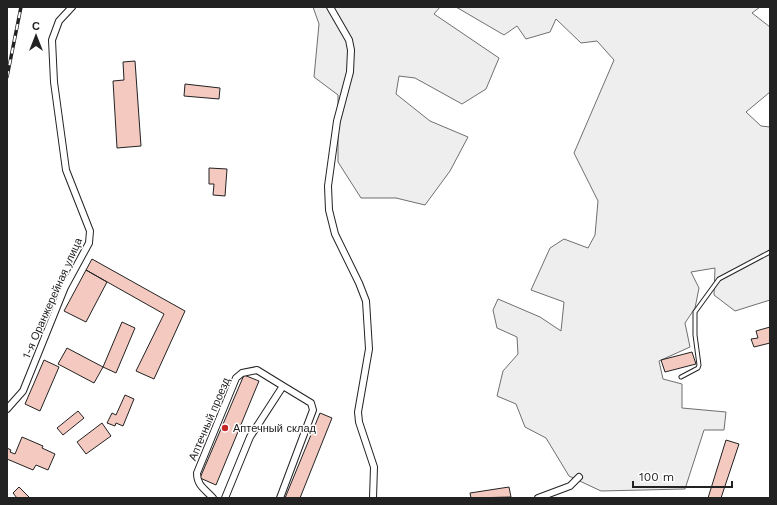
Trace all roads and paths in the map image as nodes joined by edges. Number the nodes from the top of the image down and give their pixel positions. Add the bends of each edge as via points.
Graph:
1 (72, 7) edge
2 (330, 7) edge
3 (770, 252) edge
4 (681, 377) dead end
5 (283, 386) junction
6 (7, 409) edge
7 (579, 477) dead end
8 (213, 498) edge
9 (225, 498) edge
10 (280, 498) edge
11 (373, 498) edge
12 (538, 498) edge

1 - 6 street, 1-я Оранжерейная улица via 59,21 52,40 54,82 66,170 90,231 89,243 65,287 23,391
2 - 11 street via 349,40 352,59 337,121 328,186 329,210 335,234 360,282 366,301 368,349 358,412 374,467
3 - 4 lane via 719,279 699,306 693,318 699,365
5 - 8 street, Аптечный проезд via 257,370 242,373 236,378 197,473 200,486
5 - 9 street via 250,437
5 - 10 street via 311,403 313,410
7 - 12 street via 570,486

